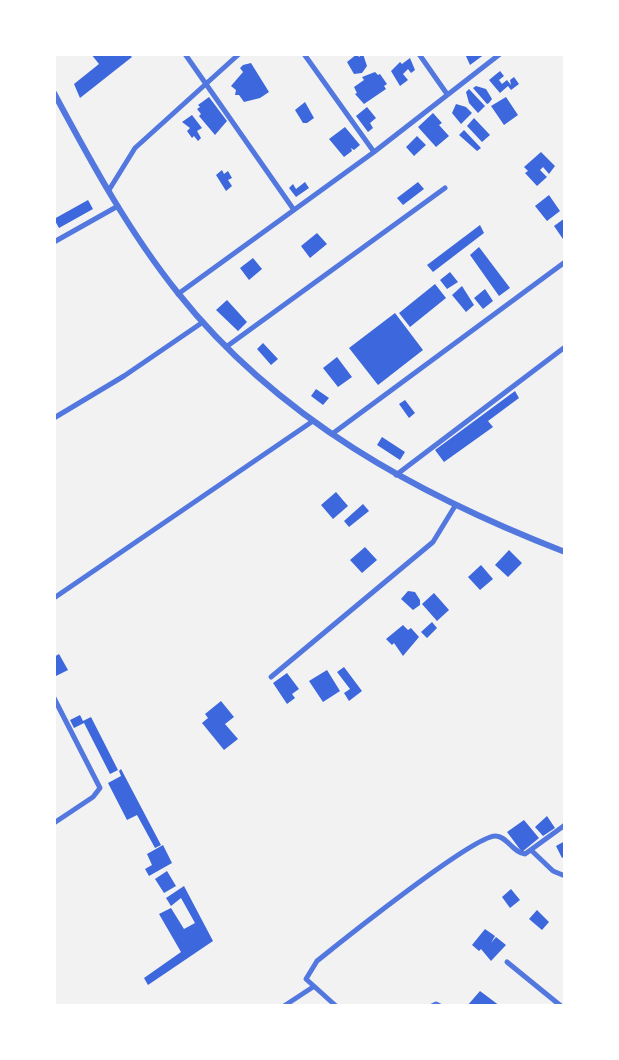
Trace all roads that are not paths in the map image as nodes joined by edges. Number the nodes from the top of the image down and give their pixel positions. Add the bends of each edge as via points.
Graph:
1 (185, 54) edge
2 (239, 54) edge
3 (304, 54) edge
4 (419, 54) edge
5 (500, 54) edge
6 (206, 84) junction
7 (54, 93) edge
8 (447, 94) junction
9 (374, 152) junction
10 (445, 188) dead end
11 (109, 190) junction
12 (118, 206) junction
13 (294, 210) junction
14 (54, 242) edge
15 (565, 262) edge
16 (178, 294) junction
17 (203, 322) junction
18 (226, 347) junction
19 (565, 347) edge
20 (54, 418) edge
21 (313, 421) junction
22 (332, 434) junction
23 (396, 475) junction
24 (455, 506) junction
25 (565, 552) edge
26 (54, 598) edge
27 (271, 677) dead end
28 (54, 698) edge
29 (54, 823) edge
30 (565, 825) edge
31 (532, 850) junction
32 (565, 876) edge
33 (507, 962) dead end
34 (313, 987) junction
35 (284, 1006) edge
36 (336, 1006) edge
37 (432, 1006) edge
38 (440, 1006) edge
39 (561, 1006) edge

1 - 6 street
2 - 6 street
3 - 9 street
4 - 8 street
5 - 8 street
6 - 11 street via 135,148
6 - 13 street
7 - 11 street
8 - 9 street
9 - 13 street
10 - 18 street
11 - 12 street
12 - 14 street
12 - 16 street
13 - 16 street
15 - 22 street
16 - 17 street
17 - 18 street
17 - 20 street
18 - 21 street
19 - 23 street
21 - 22 street
21 - 26 street
22 - 23 street
23 - 24 street
24 - 25 street
24 - 27 street via 433,542
28 - 29 street via 100,788
30 - 31 street
31 - 32 street via 553,871
31 - 34 street via 518,853 500,836 492,836 464,851 317,961 306,975
33 - 39 street
34 - 35 street
34 - 36 street
37 - 38 street

